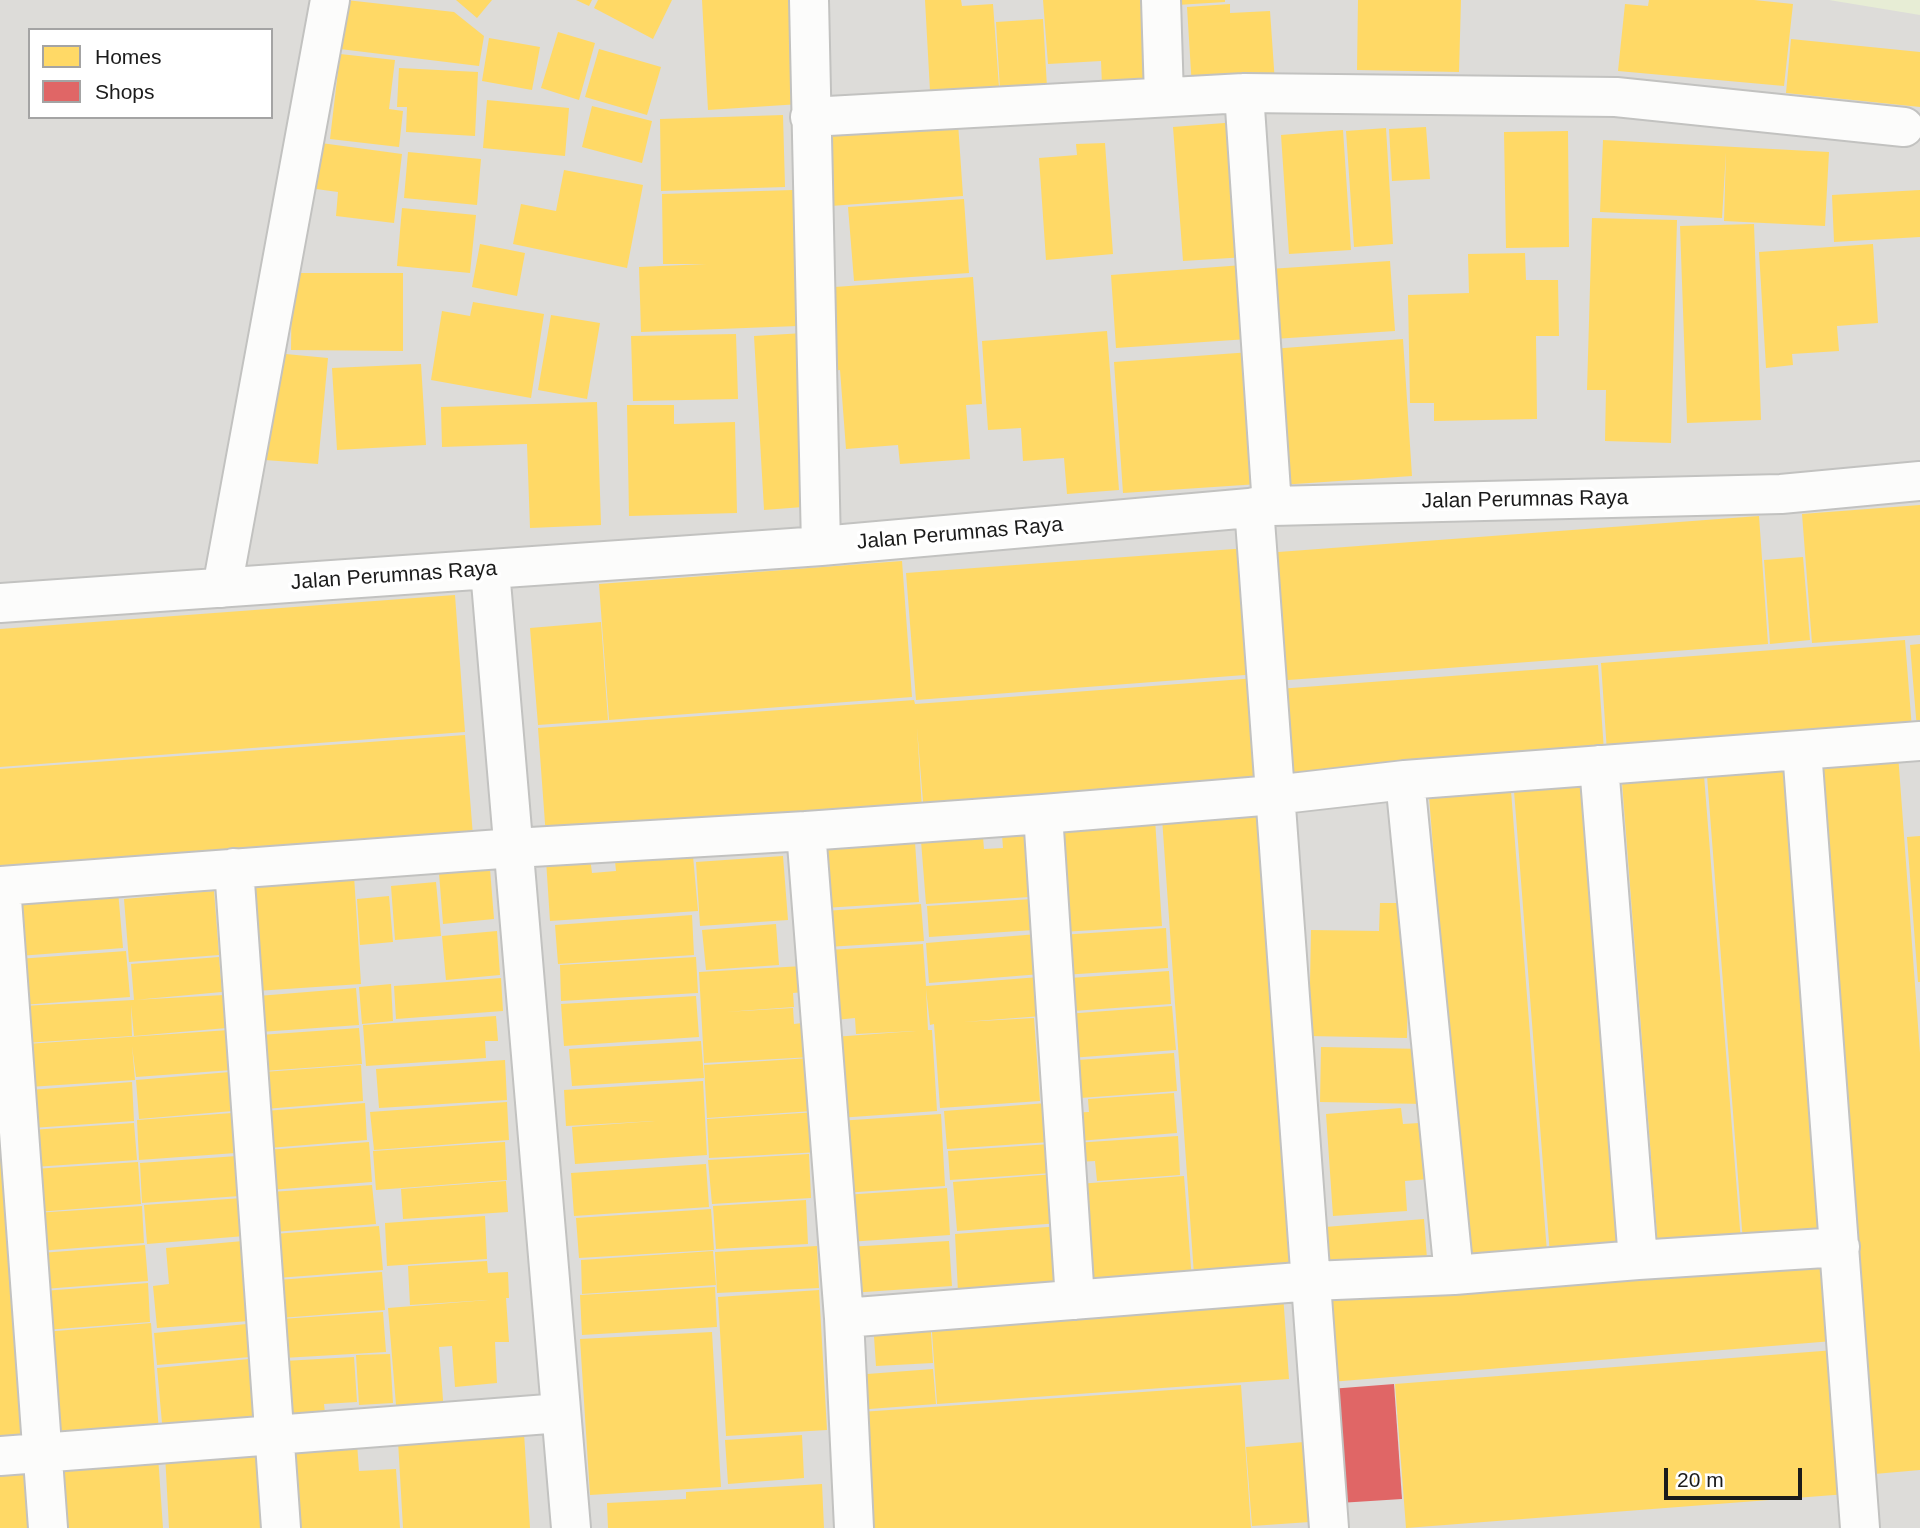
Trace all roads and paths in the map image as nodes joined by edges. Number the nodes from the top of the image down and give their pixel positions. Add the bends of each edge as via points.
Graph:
1 (330, 0) edge
2 (809, 0) edge
3 (1161, 0) edge
4 (1244, 93) junction
5 (1164, 97) junction
6 (810, 117) junction
7 (1904, 127) dead end
8 (1920, 481) edge
9 (1263, 507) junction
10 (821, 546) junction
11 (490, 570) junction
12 (222, 588) junction
13 (0, 603) edge
14 (1920, 741) edge
15 (1802, 750) junction
16 (1599, 765) junction
17 (1405, 780) junction
18 (1274, 795) junction
19 (1043, 814) junction
20 (806, 831) junction
21 (514, 848) junction
22 (234, 868) junction
23 (1, 886) edge
24 (1840, 1247) junction
25 (1638, 1260) junction
26 (1454, 1275) junction
27 (1312, 1281) junction
28 (1076, 1300) junction
29 (844, 1318) junction
30 (561, 1413) junction
31 (275, 1436) junction
32 (42, 1452) junction
33 (0, 1456) edge
34 (48, 1528) edge
35 (281, 1528) edge
36 (570, 1528) edge
37 (854, 1528) edge
38 (1329, 1528) edge
39 (1860, 1528) edge

1 - 12 street
2 - 6 street
3 - 5 street
4 - 5 street
4 - 7 street via 1616,97
4 - 9 street
5 - 6 street
6 - 10 street
8 - 9 street, Jalan Perumnas Raya via 1781,494
9 - 10 street, Jalan Perumnas Raya
9 - 18 street
10 - 11 street, Jalan Perumnas Raya
11 - 12 street, Jalan Perumnas Raya
11 - 21 street
12 - 13 street, Jalan Perumnas Raya
14 - 15 street
15 - 16 street
15 - 24 street
16 - 17 street
16 - 25 street
17 - 18 street
17 - 26 street
18 - 19 street
18 - 27 street
19 - 20 street
19 - 28 street
20 - 21 street
20 - 29 street
21 - 22 street
21 - 30 street
22 - 23 street
22 - 31 street
23 - 32 street
24 - 25 street
24 - 39 street
25 - 26 street
26 - 27 street
27 - 28 street
27 - 38 street
28 - 29 street
29 - 37 street
30 - 31 street
30 - 36 street
31 - 32 street
31 - 35 street
32 - 33 street
32 - 34 street

